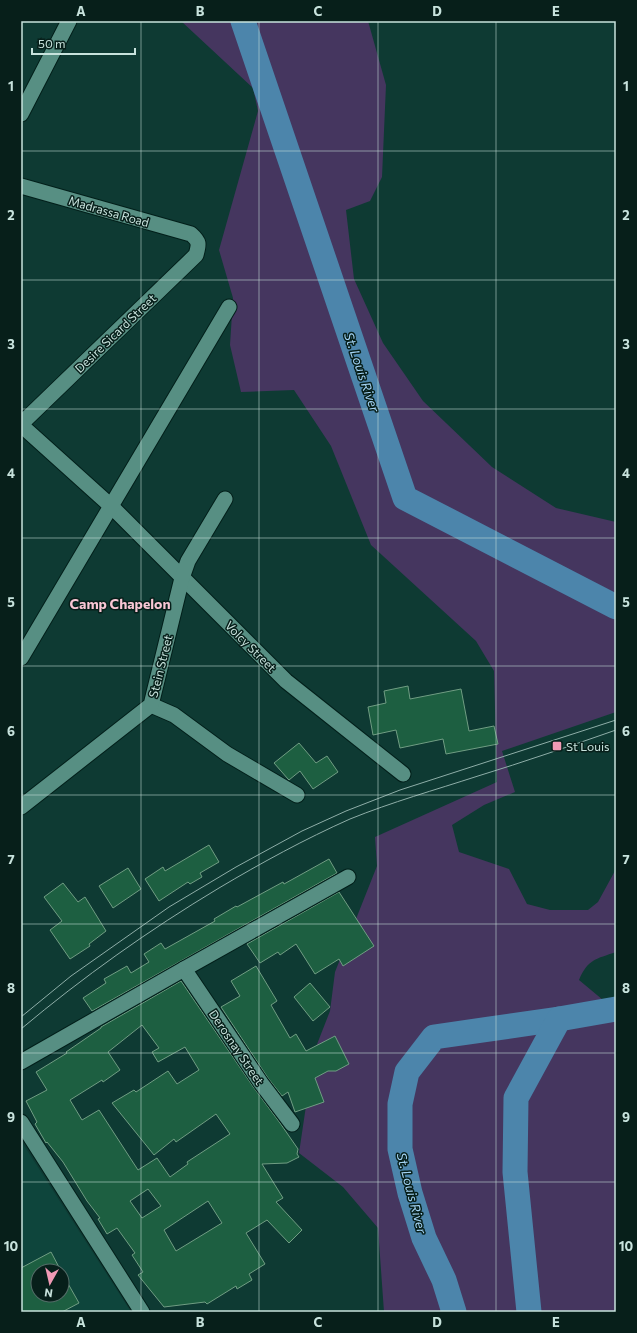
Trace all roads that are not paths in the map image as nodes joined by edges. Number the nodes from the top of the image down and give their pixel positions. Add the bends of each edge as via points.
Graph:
1 (69, 21) edge
2 (21, 114) edge
3 (21, 186) edge
4 (196, 238) joint
5 (229, 307) dead end
6 (21, 425) edge
7 (225, 499) dead end
8 (111, 506) junction
9 (182, 578) junction
10 (21, 658) edge
11 (150, 705) junction
12 (402, 774) dead end
13 (297, 794) dead end
14 (21, 807) edge
15 (348, 877) dead end
16 (184, 969) junction
17 (21, 1062) edge
18 (21, 1122) edge
19 (292, 1124) dead end
20 (142, 1312) edge

1 - 2 street
3 - 4 street, Madrassa Road via 191,234
4 - 6 street, Desire Sicard Street via 199,244 196,255
5 - 8 street
6 - 8 street, Volcy Street
7 - 9 street, Stein Street via 188,561
8 - 9 street, Volcy Street
8 - 10 street
9 - 11 street, Stein Street
9 - 12 street, Volcy Street via 286,681
11 - 13 street via 174,715 228,754
11 - 14 street, Stein Street
15 - 16 street
16 - 17 street
16 - 19 street, Derosnay Street
18 - 20 street

